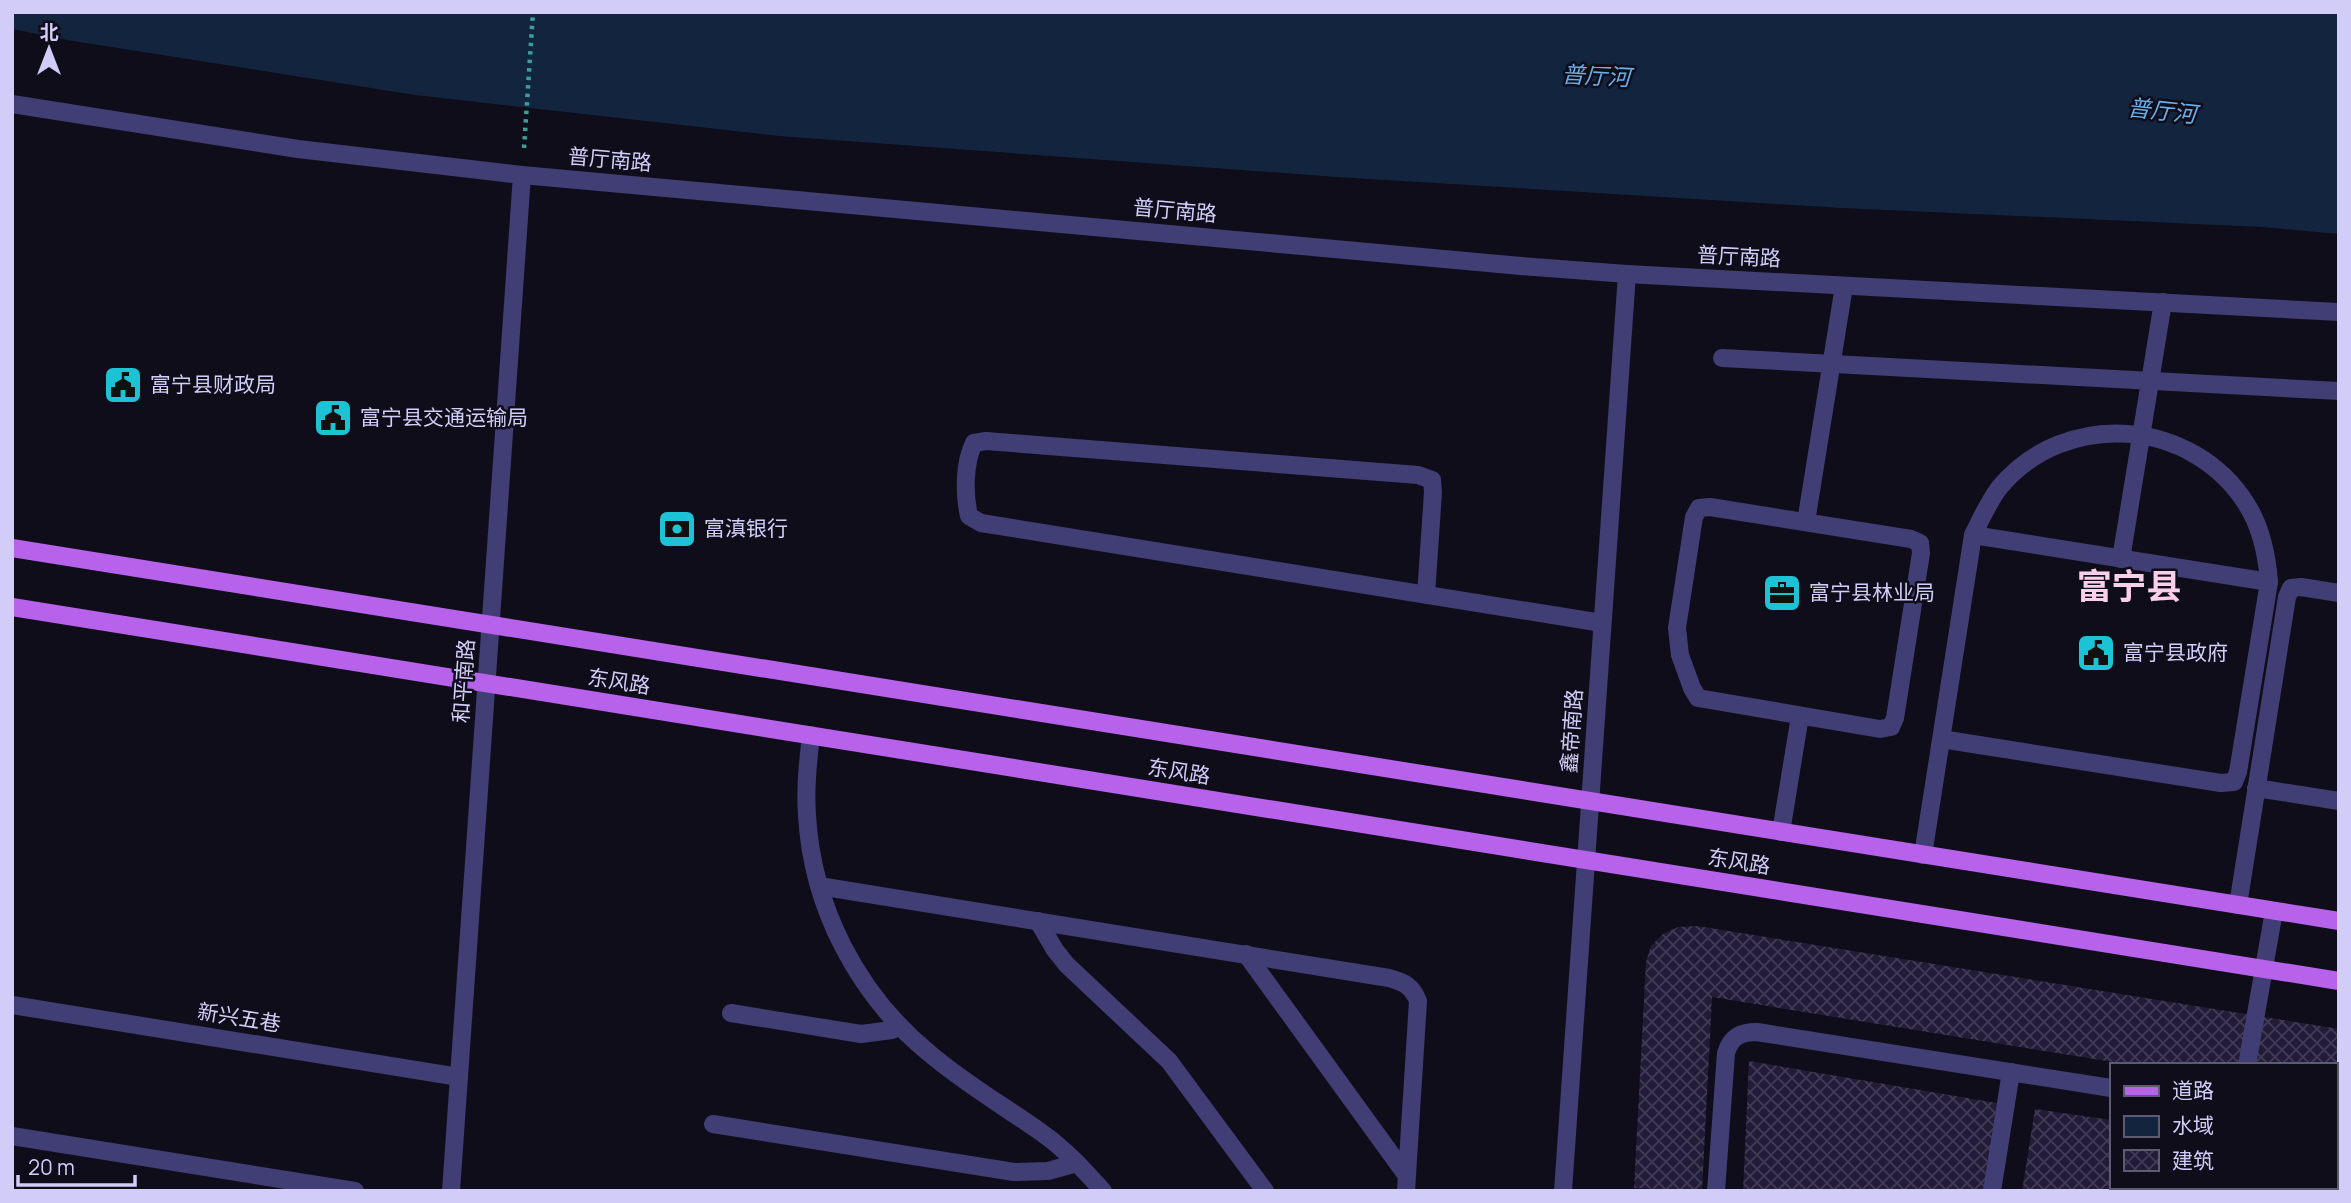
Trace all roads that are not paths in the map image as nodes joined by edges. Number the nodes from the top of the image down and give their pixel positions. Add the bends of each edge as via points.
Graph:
1 (12, 104) edge
2 (522, 175) junction
3 (1627, 274) junction
4 (1844, 286) junction
5 (2162, 302) junction
6 (2339, 312) edge
7 (1722, 358) dead end
8 (1831, 364) junction
9 (2150, 380) junction
10 (2339, 391) edge
11 (2141, 434) junction
12 (1806, 522) junction
13 (1973, 535) junction
14 (12, 548) edge
15 (2121, 559) junction
16 (2269, 582) junction
17 (2339, 593) edge
18 (1426, 594) junction
19 (12, 607) edge
20 (1602, 623) junction
21 (491, 625) junction
22 (486, 683) junction
23 (1800, 716) junction
24 (811, 736) junction
25 (1941, 739) junction
26 (2256, 788) junction
27 (1590, 801) junction
28 (2339, 802) edge
29 (1782, 832) junction
30 (1923, 855) junction
31 (1586, 860) junction
32 (819, 886) junction
33 (2238, 905) junction
34 (2274, 911) junction
35 (1038, 921) junction
36 (2339, 921) edge
37 (1246, 954) junction
38 (2264, 969) junction
39 (2339, 981) edge
40 (12, 1005) edge
41 (731, 1013) dead end
42 (900, 1027) junction
43 (2247, 1063) edge
44 (2011, 1072) junction
45 (459, 1077) junction
46 (2110, 1088) edge
47 (713, 1124) dead end
48 (12, 1136) edge
49 (1077, 1163) junction
50 (1406, 1183) edge
51 (355, 1191) edge
52 (451, 1191) edge
53 (1103, 1191) edge
54 (1265, 1191) edge
55 (1563, 1191) edge
56 (1716, 1191) edge
57 (1992, 1191) edge

1 - 2 street, 普厅南路 via 298,149
2 - 3 street, 普厅南路
2 - 21 street, 和平南路
3 - 4 street, 普厅南路
3 - 20 street, 鑫帝南路
4 - 5 street, 普厅南路
4 - 8 street
5 - 6 street, 普厅南路
5 - 9 street
7 - 8 street
8 - 9 street
8 - 12 street
9 - 10 street
9 - 11 street
11 - 13 street via 2088,435 2039,454 1999,489
11 - 15 street
11 - 16 street via 2191,452 2232,485 2259,530
12 - 23 street via 1911,539 1920,543 1922,553 1891,727
12 - 23 street via 1699,508 1677,628 1680,654 1698,698
13 - 15 street
13 - 25 street
14 - 21 main road, 东风路
15 - 16 street
16 - 25 street via 2234,782
17 - 26 street via 2301,587 2291,588 2287,597
18 - 18 street via 981,523 969,516 966,502 969,453 974,443 986,441 1418,475 1432,480 1433,492
18 - 20 street
19 - 22 main road, 东风路
20 - 27 street, 鑫帝南路
21 - 22 street, 和平南路
21 - 27 main road, 东风路
22 - 24 main road, 东风路
22 - 45 street, 和平南路
23 - 29 street
24 - 31 main road, 东风路
24 - 32 street via 807,814
25 - 30 street
26 - 28 street
26 - 33 street
27 - 29 main road, 东风路
27 - 31 street, 鑫帝南路
29 - 30 main road, 东风路
30 - 33 main road, 东风路
31 - 38 main road, 东风路
31 - 55 street, 鑫帝南路
32 - 35 street
32 - 42 street via 852,964
33 - 34 main road, 东风路
34 - 36 main road, 东风路
34 - 38 street
35 - 37 street
35 - 54 street via 1067,965 1169,1061
37 - 50 street
37 - 50 street via 1390,978 1413,990 1418,1014
38 - 39 main road, 东风路
38 - 43 street
40 - 45 street, 新兴五巷
41 - 42 street via 861,1034
42 - 49 street via 928,1053 1044,1134
44 - 46 street
44 - 56 street via 1746,1032 1736,1036 1726,1053
44 - 57 street
45 - 52 street, 和平南路
47 - 49 street via 1014,1172 1048,1171
48 - 51 street
49 - 53 street

